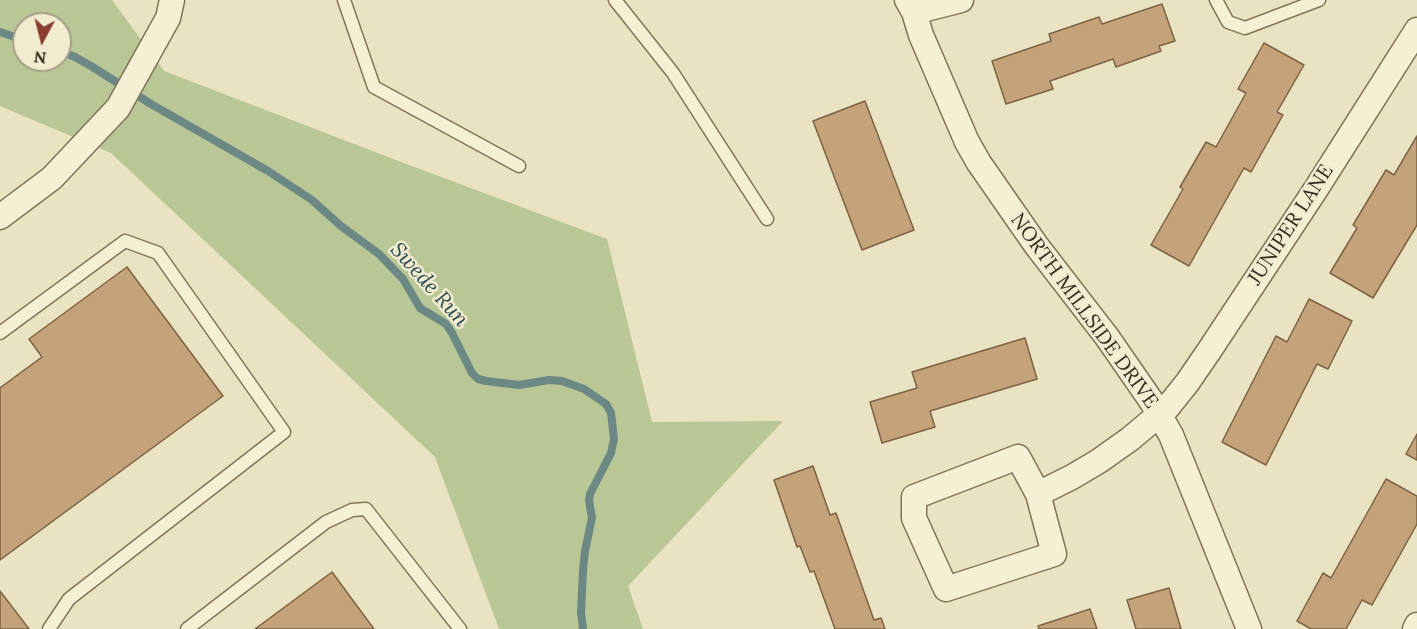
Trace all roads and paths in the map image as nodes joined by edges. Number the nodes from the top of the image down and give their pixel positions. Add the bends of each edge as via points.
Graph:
1 (172, 0) edge
2 (344, 0) edge
3 (615, 0) edge
4 (961, 0) edge
5 (1216, 0) edge
6 (1319, 0) edge
7 (911, 6) edge
8 (1417, 30) edge
9 (519, 166) dead end
10 (0, 218) edge
11 (767, 219) dead end
12 (0, 333) edge
13 (1159, 414) junction
14 (1038, 495) junction
15 (49, 629) edge
16 (187, 629) edge
17 (460, 629) edge
18 (1249, 629) edge

1 - 10 street via 168,18 118,108 52,178
2 - 9 lane via 375,87
3 - 11 lane via 673,73
4 - 7 street
5 - 6 lane via 1228,22 1245,28
7 - 13 street, NORTH MILLSIDE DRIVE via 934,68 978,164 1107,337
8 - 13 street, JUNIPER LANE via 1209,351
12 - 15 lane via 125,241 158,253 284,432 69,599
13 - 14 street, JUNIPER LANE via 1092,465
13 - 18 street, NORTH MILLSIDE DRIVE via 1179,453
14 - 14 street via 1054,554 946,588 914,518 914,497 1018,457
16 - 17 lane via 326,522 352,510 366,509

